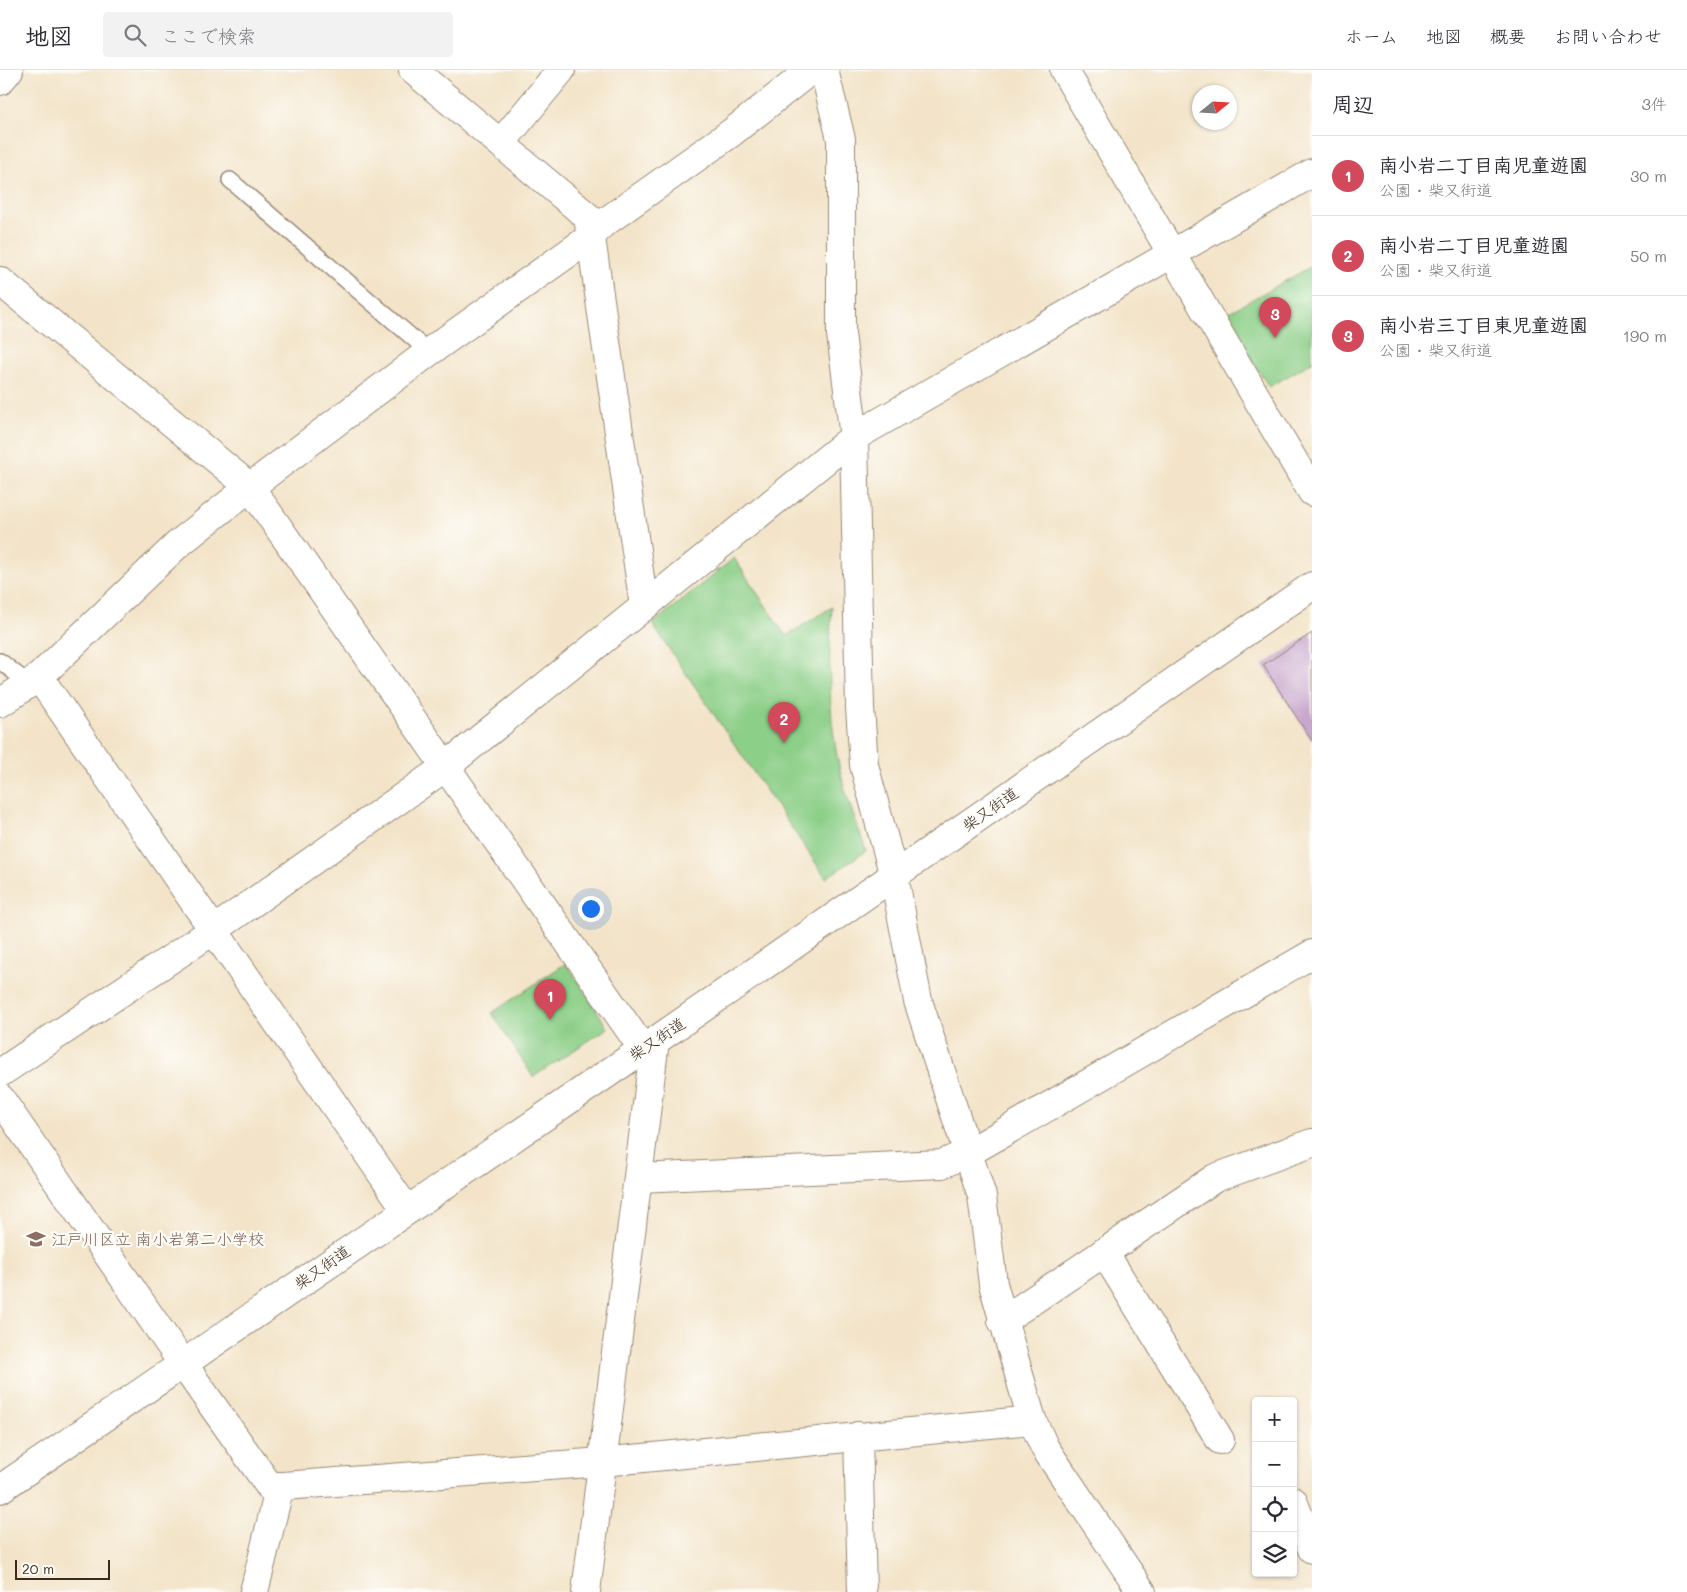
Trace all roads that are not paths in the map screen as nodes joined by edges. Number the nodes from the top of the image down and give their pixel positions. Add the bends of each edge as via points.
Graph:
1 (9, 70) edge
2 (413, 70) edge
3 (561, 70) edge
4 (811, 70) edge
5 (824, 70) edge
6 (1064, 70) edge
7 (0, 81) edge
8 (501, 143) junction
9 (1312, 173) edge
10 (230, 180) dead end
11 (591, 237) junction
12 (1173, 254) junction
13 (0, 280) edge
14 (429, 352) junction
15 (854, 437) junction
16 (250, 487) junction
17 (1312, 492) edge
18 (1312, 586) edge
19 (644, 606) junction
20 (0, 661) edge
21 (34, 681) junction
22 (0, 703) edge
23 (444, 768) junction
24 (894, 876) junction
25 (214, 930) junction
26 (1312, 954) edge
27 (649, 1045) junction
28 (0, 1073) edge
29 (0, 1098) edge
30 (1312, 1142) edge
31 (968, 1153) junction
32 (639, 1178) junction
33 (406, 1209) junction
34 (1104, 1252) junction
35 (1002, 1320) junction
36 (183, 1364) junction
37 (1032, 1420) junction
38 (858, 1436) junction
39 (1220, 1440) dead end
40 (602, 1462) junction
41 (280, 1486) junction
42 (0, 1489) edge
43 (1297, 1511) edge
44 (1312, 1549) edge
45 (254, 1592) edge
46 (586, 1592) edge
47 (862, 1592) edge
48 (1142, 1592) edge

1 - 7 street
2 - 8 street
3 - 8 street
4 - 11 street via 732,133 601,226
5 - 15 street via 842,139 841,334
6 - 12 street
8 - 11 street via 588,217
9 - 12 street
10 - 14 lane
11 - 14 street
11 - 19 street
12 - 15 street
12 - 17 street
13 - 16 street
14 - 16 street
15 - 19 street
15 - 24 street via 864,765
16 - 21 street via 177,545
16 - 23 street
18 - 24 street, 柴又街道
19 - 23 street
20 - 21 lane
21 - 22 street
21 - 25 street
23 - 25 street
23 - 27 street
24 - 27 street, 柴又街道
24 - 31 street via 918,1001
25 - 28 street
25 - 33 street
26 - 31 street
27 - 32 street
27 - 33 street, 柴又街道
29 - 36 street
30 - 34 street via 1214,1178
31 - 32 street via 942,1164
31 - 35 street via 982,1196 993,1284
32 - 40 street
33 - 36 street, 柴又街道
34 - 35 street
34 - 39 street
35 - 37 street
36 - 41 street via 270,1486
36 - 42 street, 柴又街道
37 - 38 street
37 - 48 street via 1045,1448
38 - 40 street
38 - 47 street
40 - 41 street
40 - 46 street
41 - 45 street
43 - 44 street

